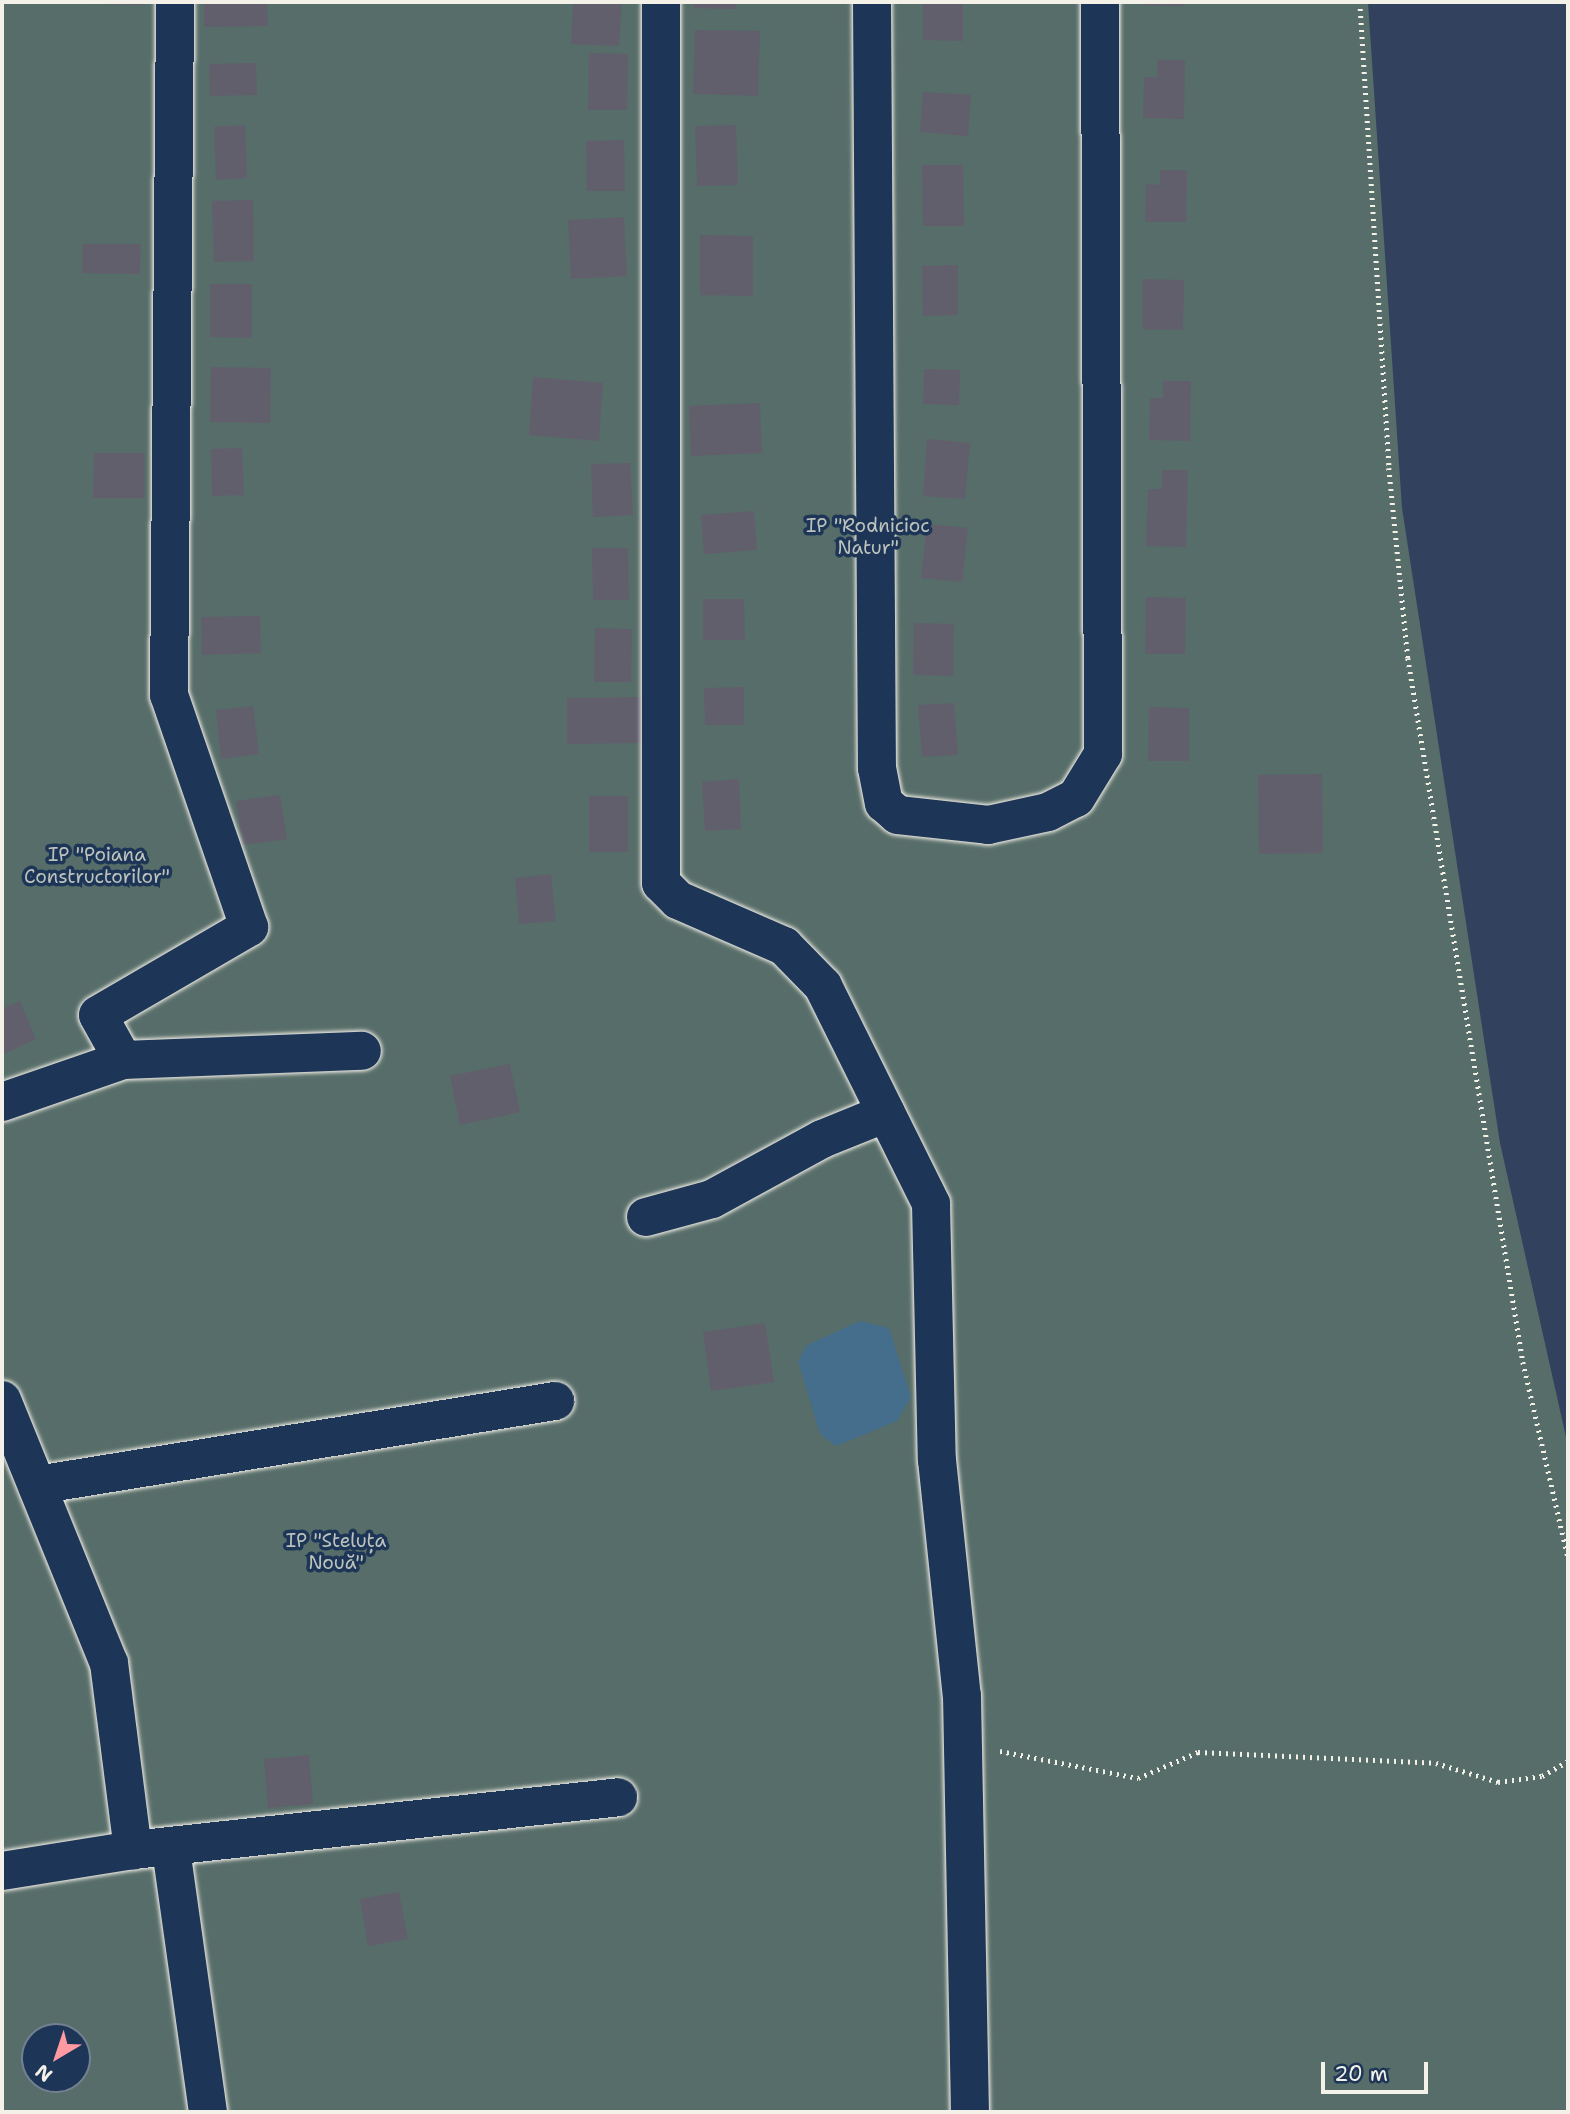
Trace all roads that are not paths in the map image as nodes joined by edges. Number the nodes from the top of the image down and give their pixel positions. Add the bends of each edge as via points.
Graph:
1 (176, 2) edge
2 (661, 2) edge
3 (872, 2) edge
4 (1100, 2) edge
5 (362, 1051) dead end
6 (123, 1060) junction
7 (2, 1102) edge
8 (886, 1112) junction
9 (646, 1217) dead end
10 (2, 1400) edge
11 (555, 1401) dead end
12 (37, 1485) junction
13 (618, 1797) dead end
14 (171, 1849) junction
15 (133, 1850) junction
16 (2, 1870) edge
17 (208, 2112) edge
18 (970, 2112) edge

1 - 6 street via 169,695 249,927 98,1015
2 - 8 street via 661,883 678,900 785,946 822,986
3 - 4 street via 877,768 884,803 898,815 988,825 1048,812 1076,798 1103,754
5 - 6 street
6 - 7 street
8 - 9 street via 822,1139 712,1199
8 - 18 street via 931,1204 937,1460 963,1743
10 - 12 street
11 - 12 street
12 - 15 street via 110,1663
13 - 14 street
14 - 15 street
14 - 17 street
15 - 16 street

